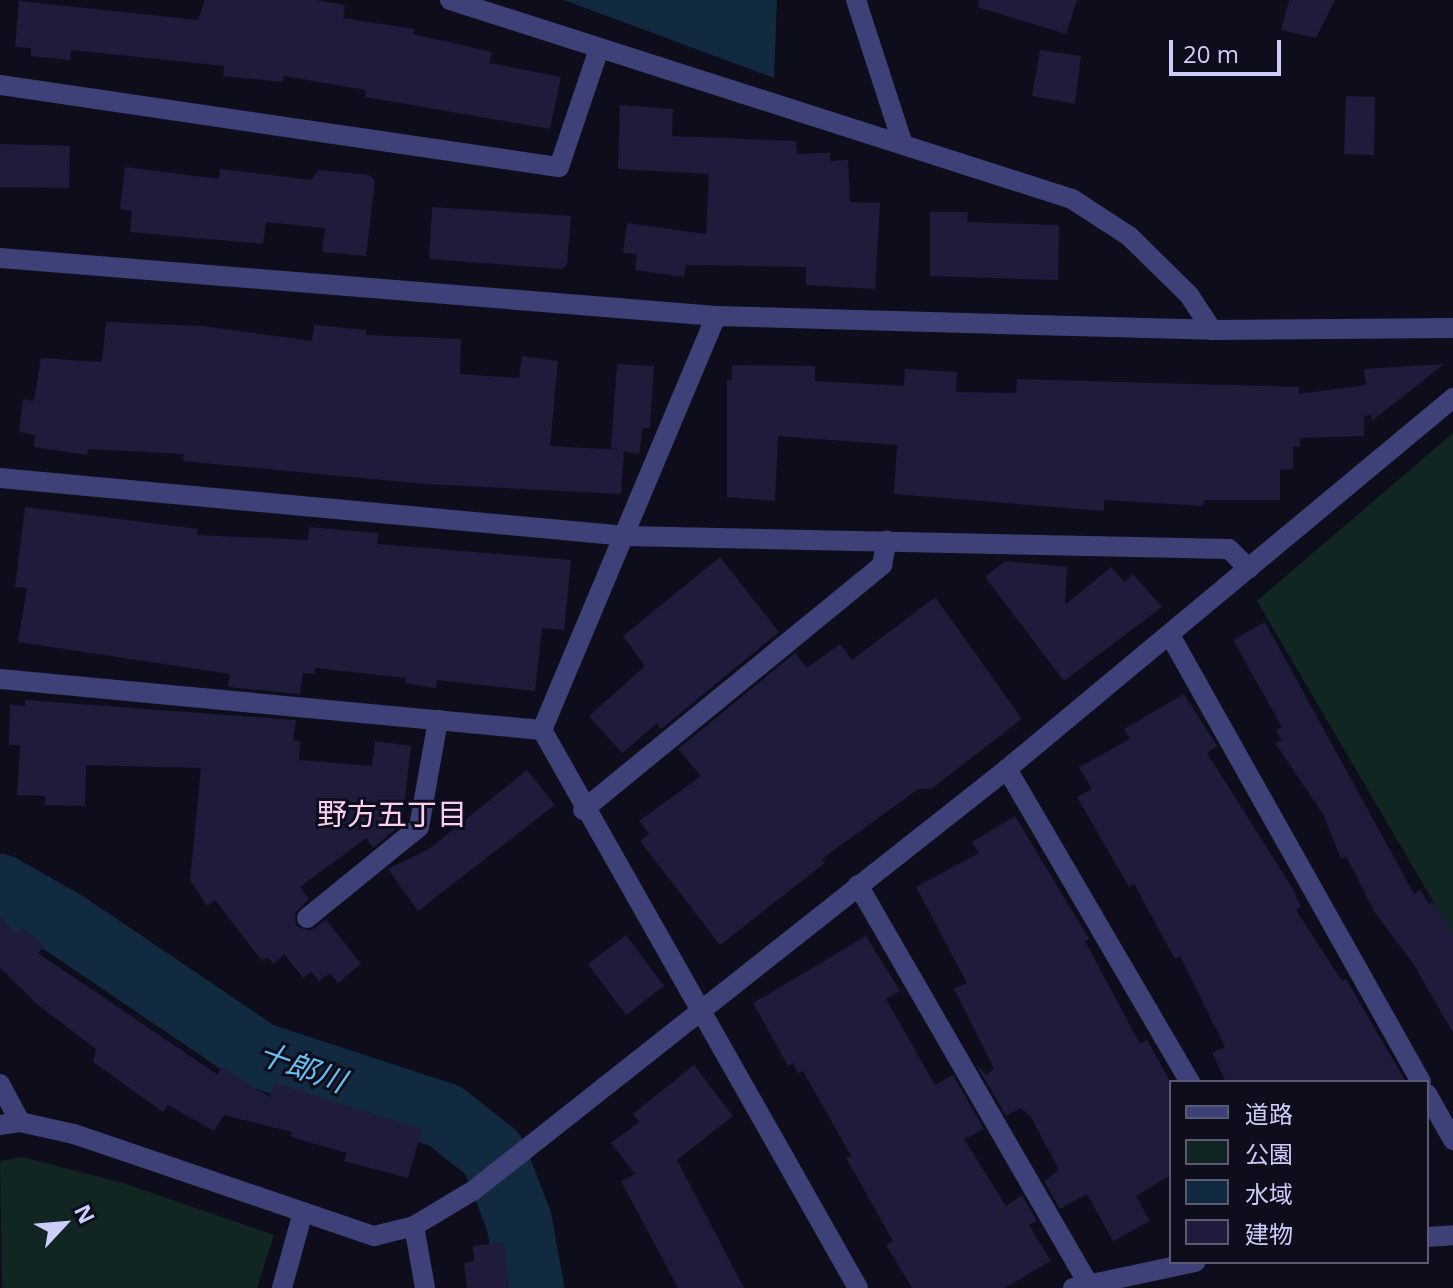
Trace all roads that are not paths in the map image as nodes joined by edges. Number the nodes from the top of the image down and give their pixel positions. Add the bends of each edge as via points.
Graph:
1 (450, 0) edge
2 (856, 0) edge
3 (599, 49) junction
4 (0, 85) edge
5 (903, 145) junction
6 (0, 258) edge
7 (716, 316) junction
8 (1453, 328) edge
9 (1212, 330) junction
10 (1453, 398) edge
11 (0, 478) edge
12 (626, 536) junction
13 (887, 540) junction
14 (1249, 569) junction
15 (1171, 637) junction
16 (0, 679) edge
17 (438, 720) junction
18 (542, 730) junction
19 (1007, 769) junction
20 (583, 810) junction
21 (858, 885) junction
22 (307, 918) dead end
23 (702, 1013) junction
24 (1189, 1080) edge
25 (1420, 1080) edge
26 (0, 1084) edge
27 (1429, 1098) edge
28 (10, 1124) edge
29 (1453, 1140) edge
30 (303, 1212) junction
31 (414, 1226) junction
32 (1453, 1235) edge
33 (1429, 1237) edge
34 (1185, 1264) edge
35 (1080, 1285) edge
36 (282, 1288) edge
37 (425, 1288) edge
38 (858, 1288) edge

1 - 3 street
2 - 5 street
3 - 4 street via 559,167
3 - 5 street
5 - 9 street via 1072,199 1129,236 1189,295
6 - 7 street
7 - 9 street
7 - 12 street
8 - 9 street
10 - 14 street
11 - 12 street
12 - 13 street
12 - 18 street
13 - 14 street via 1229,549
13 - 20 street via 882,565
14 - 15 street
15 - 19 street
15 - 25 street
16 - 17 street
17 - 18 street
17 - 22 street via 419,827
18 - 20 street
19 - 21 street
19 - 24 street
20 - 23 street
21 - 23 street
21 - 35 street
23 - 31 street via 474,1190
23 - 38 street
26 - 28 street
27 - 29 street
28 - 30 street via 74,1134
30 - 31 street via 374,1236
30 - 36 street
31 - 37 street
32 - 33 street
34 - 35 street

